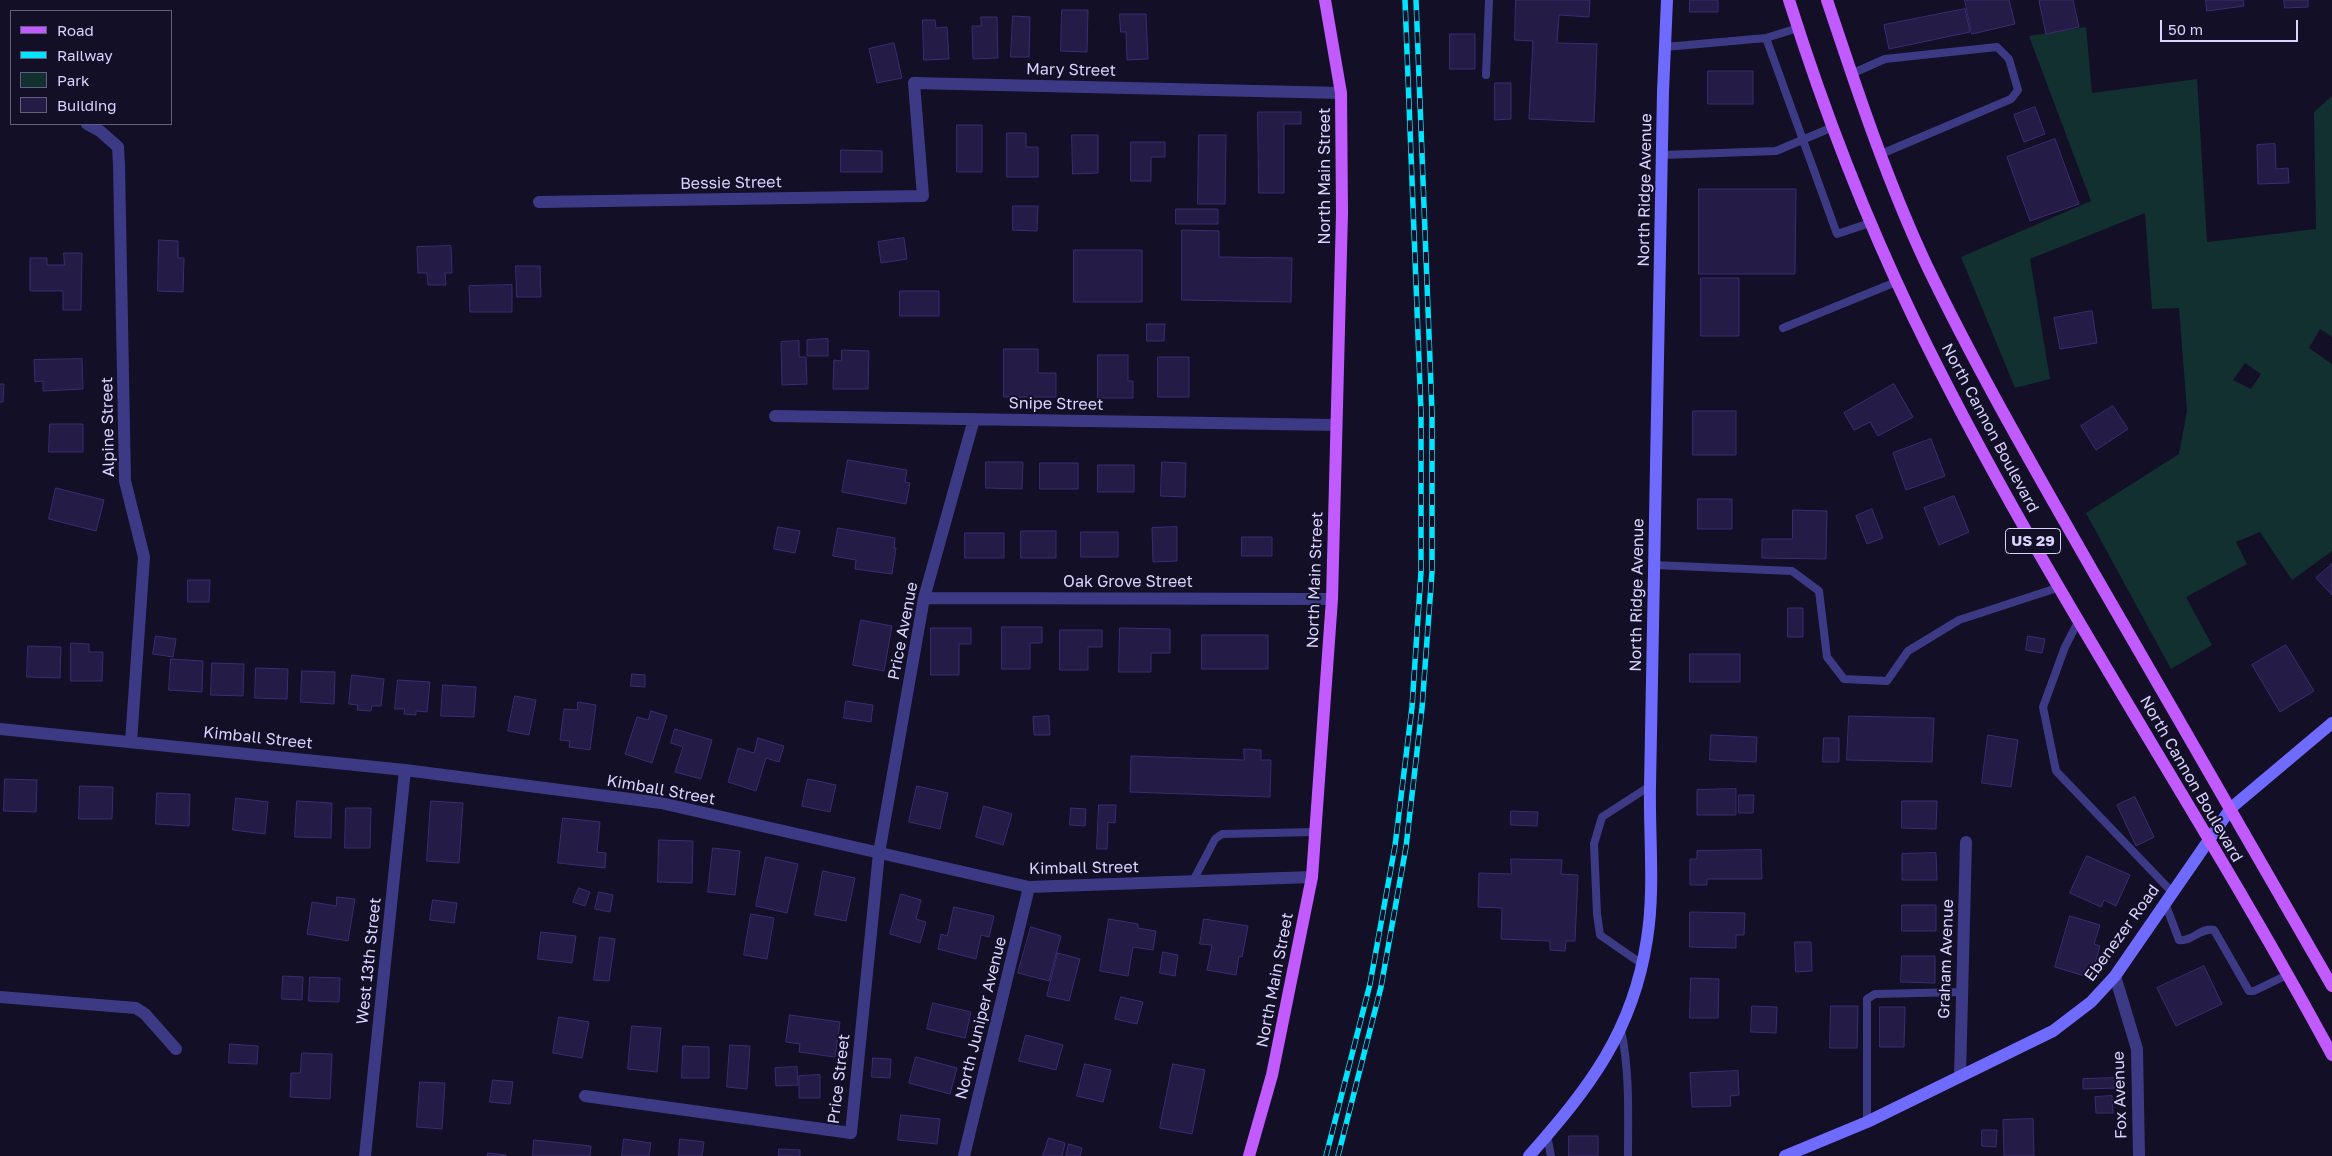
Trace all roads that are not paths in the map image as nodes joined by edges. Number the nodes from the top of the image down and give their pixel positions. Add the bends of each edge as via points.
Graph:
1 (1325, 0) edge
2 (1489, 0) edge
3 (1667, 0) edge
4 (1789, 0) edge
5 (1827, 0) edge
6 (1798, 28) junction
7 (1766, 38) junction
8 (1665, 47) junction
9 (1852, 74) junction
10 (1486, 75) dead end
11 (1341, 93) junction
12 (89, 125) edge
13 (1834, 127) junction
14 (1803, 139) junction
15 (1882, 154) junction
16 (1662, 155) junction
17 (923, 196) joint
18 (539, 202) dead end
19 (1870, 223) junction
20 (1896, 282) junction
21 (1783, 328) dead end
22 (775, 416) dead end
23 (974, 419) junction
24 (1336, 425) junction
25 (1654, 564) junction
26 (2060, 587) junction
27 (924, 598) junction
28 (1332, 599) junction
29 (2079, 620) junction
30 (2332, 723) edge
31 (0, 728) edge
32 (131, 742) junction
33 (405, 770) junction
34 (1650, 786) junction
35 (2231, 808) junction
36 (1315, 832) junction
37 (2208, 840) junction
38 (1966, 842) dead end
39 (879, 853) junction
40 (1312, 877) junction
41 (1193, 881) junction
42 (1029, 887) junction
43 (2172, 892) junction
44 (2165, 904) junction
45 (1642, 964) junction
46 (2287, 975) junction
47 (2115, 976) junction
48 (2332, 986) edge
49 (1962, 992) junction
50 (0, 997) edge
51 (1621, 1030) junction
52 (176, 1049) dead end
53 (2332, 1055) edge
54 (1960, 1076) junction
55 (585, 1096) dead end
56 (1867, 1122) junction
57 (1547, 1136) junction
58 (365, 1156) edge
59 (964, 1156) edge
60 (1249, 1156) edge
61 (1529, 1156) edge
62 (1552, 1156) edge
63 (1628, 1156) edge
64 (1785, 1156) edge
65 (2138, 1156) edge

1 - 11 main road, North Main Street
2 - 10 lane
3 - 8 street, North Ridge Avenue
4 - 6 main road, North Cannon Boulevard / US 29
5 - 9 main road, North Cannon Boulevard / US 29
6 - 7 lane
6 - 13 main road, North Cannon Boulevard / US 29
7 - 8 lane
7 - 14 lane
8 - 16 street, North Ridge Avenue
9 - 15 main road, North Cannon Boulevard / US 29
9 - 15 lane via 1885,59 1997,46 2009,59 2018,90 2011,99
11 - 17 street, Mary Street via 914,83
11 - 24 main road, North Main Street via 1342,213
12 - 32 street, Alpine Street via 118,147 124,481 144,557
13 - 14 lane
13 - 19 main road, North Cannon Boulevard / US 29
14 - 16 lane via 1776,151
14 - 19 lane via 1838,234
15 - 35 main road, North Cannon Boulevard / US 29 via 1927,265 2004,417
16 - 25 street, North Ridge Avenue
17 - 18 street, Bessie Street
19 - 20 main road, North Cannon Boulevard / US 29
20 - 21 lane
20 - 26 main road, North Cannon Boulevard / US 29 via 1967,425
22 - 23 street, Snipe Street
23 - 24 street, Snipe Street
23 - 27 street, Price Avenue
24 - 28 main road, North Main Street
25 - 26 lane via 1792,571 1819,592 1828,656 1844,680 1888,681 1908,651 1959,620
25 - 34 street, North Ridge Avenue
26 - 29 main road, North Cannon Boulevard / US 29
27 - 28 street, Oak Grove Street
27 - 39 street, Price Avenue
28 - 36 main road, North Main Street
29 - 37 main road, North Cannon Boulevard / US 29
29 - 43 lane via 2065,647 2043,707 2056,772
30 - 35 street, Ebenezer Road
31 - 32 street, Kimball Street
32 - 33 street, Kimball Street
33 - 39 street, Kimball Street via 661,803
33 - 58 street, West 13th Street
34 - 45 street, North Ridge Avenue via 1648,938
34 - 45 lane via 1602,817 1594,844 1600,935
35 - 37 street, Ebenezer Road
35 - 48 main road, North Cannon Boulevard / US 29
36 - 40 main road, North Main Street
36 - 41 lane via 1222,834 1215,839
37 - 43 street, Ebenezer Road
37 - 46 main road, North Cannon Boulevard / US 29
38 - 49 street, Graham Avenue
39 - 42 street, Kimball Street
39 - 55 street, Price Street via 851,1133
40 - 41 street, Kimball Street
40 - 60 main road, North Main Street via 1272,1075
41 - 42 street, Kimball Street
42 - 59 street, North Juniper Avenue
43 - 44 street, Ebenezer Road
44 - 46 lane via 2179,940 2207,928 2214,930 2249,991
44 - 47 street, Ebenezer Road
45 - 51 street, North Ridge Avenue via 1636,992
46 - 53 main road, North Cannon Boulevard / US 29
47 - 54 street, Ebenezer Road via 2091,1002 2053,1031
47 - 65 street, Fox Avenue via 2137,1049
49 - 54 street, Graham Avenue
49 - 56 lane via 1875,994 1867,999
50 - 52 street via 136,1008
51 - 57 street, North Ridge Avenue via 1600,1069
51 - 63 lane via 1627,1056
54 - 56 street, Ebenezer Road
56 - 64 street, Ebenezer Road
57 - 61 street, North Ridge Avenue
57 - 62 lane

